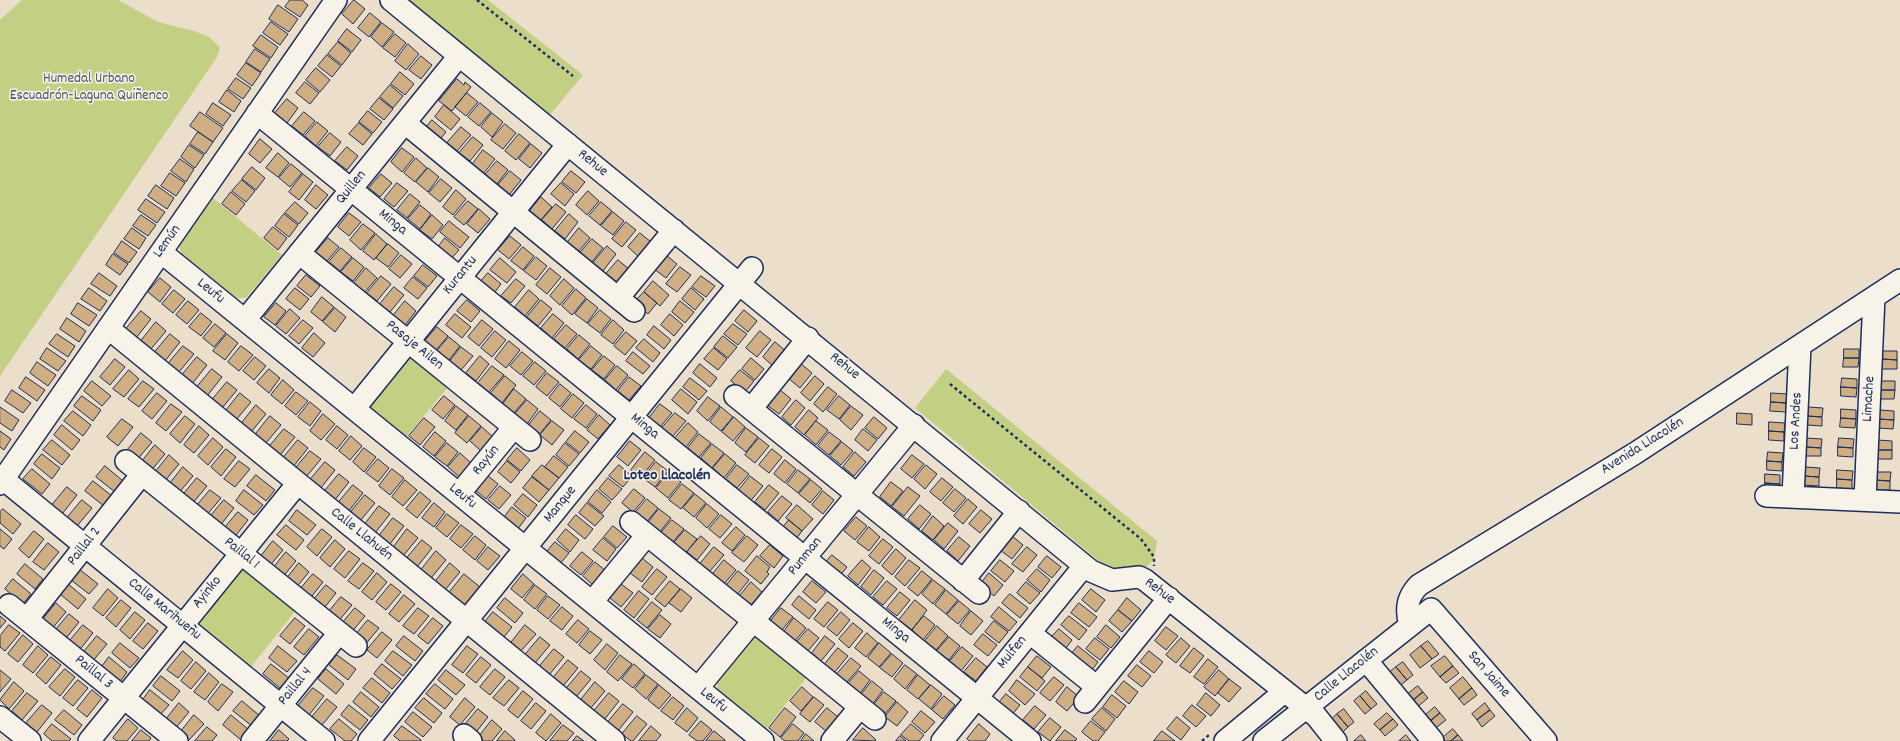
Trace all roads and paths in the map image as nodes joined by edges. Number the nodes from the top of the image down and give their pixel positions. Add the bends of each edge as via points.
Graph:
1 (336, 0) edge
2 (391, 0) edge
3 (477, 0) edge
4 (460, 56) junction
5 (573, 76) dead end
6 (257, 113) junction
7 (405, 123) junction
8 (568, 144) junction
9 (351, 189) junction
10 (513, 212) junction
11 (674, 230) junction
12 (161, 252) junction
13 (299, 253) junction
14 (746, 276) junction
15 (460, 278) junction
16 (1900, 280) edge
17 (1874, 297) junction
18 (618, 298) junction
19 (634, 311) dead end
20 (244, 320) junction
21 (108, 328) junction
22 (808, 338) junction
23 (408, 341) junction
24 (1800, 346) junction
25 (950, 384) dead end
26 (735, 396) dead end
27 (354, 409) junction
28 (751, 409) junction
29 (632, 417) junction
30 (914, 425) junction
31 (522, 433) joint
32 (126, 461) dead end
33 (142, 474) junction
34 (2, 482) edge
35 (298, 483) junction
36 (459, 494) junction
37 (857, 494) junction
38 (1766, 496) dead end
39 (1793, 497) junction
40 (1865, 500) junction
41 (1900, 502) edge
42 (1019, 511) junction
43 (631, 522) dead end
44 (647, 535) junction
45 (85, 546) junction
46 (525, 548) junction
47 (240, 553) junction
48 (805, 558) junction
49 (1084, 566) junction
50 (963, 580) junction
51 (1161, 592) junction
52 (979, 593) dead end
53 (592, 602) junction
54 (9, 605) dead end
55 (1431, 609) joint
56 (27, 619) junction
57 (466, 620) junction
58 (753, 621) junction
59 (182, 625) junction
60 (1410, 625) junction
61 (339, 633) junction
62 (1030, 633) junction
63 (356, 646) dead end
64 (1366, 660) junction
65 (698, 688) junction
66 (1284, 692) junction
67 (124, 698) junction
68 (977, 698) junction
69 (281, 706) junction
70 (1305, 708) junction
71 (0, 717) edge
72 (30, 741) edge
73 (89, 741) edge
74 (177, 741) edge
75 (252, 741) edge
76 (324, 741) edge
77 (369, 741) edge
78 (614, 741) edge
79 (763, 741) edge
80 (832, 741) edge
81 (942, 741) edge
82 (1030, 741) edge
83 (1225, 741) edge
84 (1264, 741) edge
85 (1336, 741) edge
86 (1432, 741) edge
87 (1546, 741) edge

1 - 6 street, Lemún
2 - 4 street, Rehue
3 - 5 path
4 - 7 street, Quillen
4 - 8 street, Rehue
6 - 9 street, Minga
6 - 12 street, Lemún
7 - 9 street, Quillen
7 - 10 street
8 - 10 street, Kurantu
8 - 11 street, Rehue
9 - 13 street, Quillen
9 - 15 street, Minga
10 - 15 street, Kurantu
10 - 18 street
11 - 14 street, Rehue
11 - 18 street
12 - 20 street, Leufu
12 - 21 street, Lemún
13 - 20 street, Quillen
13 - 23 street, Pasaje Ailen
14 - 22 street, Rehue
14 - 29 street, Manque
15 - 23 street, Kurantu
15 - 29 street, Minga
16 - 17 street, Avenida Llacolén
17 - 24 street, Avenida Llacolén
17 - 40 street, Limache
18 - 19 street
20 - 27 street, Leufu
21 - 34 street, Lemún
21 - 35 street, Calle Llahuén
22 - 28 street
22 - 30 street, Rehue
23 - 27 street, Kurantu
23 - 31 street, Pasaje Ailen
24 - 39 street, Los Andes
24 - 60 street, Avenida Llacolén via 1634,454 1419,585 1411,594 1407,606
25 - 51 path via 1141,539 1154,557
26 - 28 street
27 - 36 street, Leufu
28 - 37 street
29 - 46 street, Manque
29 - 48 street, Minga
30 - 37 street, Punman
30 - 42 street, Rehue
31 - 36 street, Rayún
32 - 33 street, Paillal 1
33 - 45 street, Paillal 2
33 - 47 street, Paillal 1
34 - 45 street, Calle Marihueñu
35 - 47 street, Ayinko
35 - 57 street, Calle Llahuén
36 - 46 street, Leufu
37 - 48 street, Punman
37 - 50 street
38 - 39 street
39 - 40 street
40 - 41 street
42 - 49 street, Rehue
42 - 50 street
43 - 44 street
44 - 53 street
44 - 58 street
45 - 56 street, Paillal 2
45 - 59 street, Calle Marihueñu
46 - 53 street, Leufu
46 - 57 street, Manque
47 - 59 street, Ayinko
47 - 61 street, Paillal 1
48 - 58 street, Punman
48 - 68 street, Minga
49 - 51 street, Rehue via 1105,578 1118,580 1139,577
49 - 62 street, Mulfen
50 - 52 street
51 - 62 street via 1091,695
51 - 66 street, Rehue
53 - 65 street, Leufu
54 - 56 street, Paillal 3
55 - 60 street, Calle Llacolén
55 - 87 street, San Jaime
56 - 67 street, Paillal 3
57 - 77 street, Manque
57 - 78 street, Calle Llahuén
58 - 65 street, Punman
58 - 80 street via 868,713
59 - 67 street, Ayinko
59 - 69 street, Calle Marihueñu
60 - 64 street, Calle Llacolén
61 - 63 street, Paillal 1
61 - 69 street, Paillal 4
62 - 68 street, Mulfen
64 - 70 street, Calle Llacolén
64 - 86 street
65 - 79 street, Leufu
66 - 70 street, Rehue
66 - 83 street
67 - 73 street, Ayinko
67 - 74 street, Paillal 3
68 - 81 street, Mulfen
68 - 82 street, Minga
69 - 75 street, Paillal 4
69 - 76 street, Calle Marihueñu
70 - 84 street, Calle Llacolén
70 - 85 street, Rehue via 1316,716
71 - 72 street

